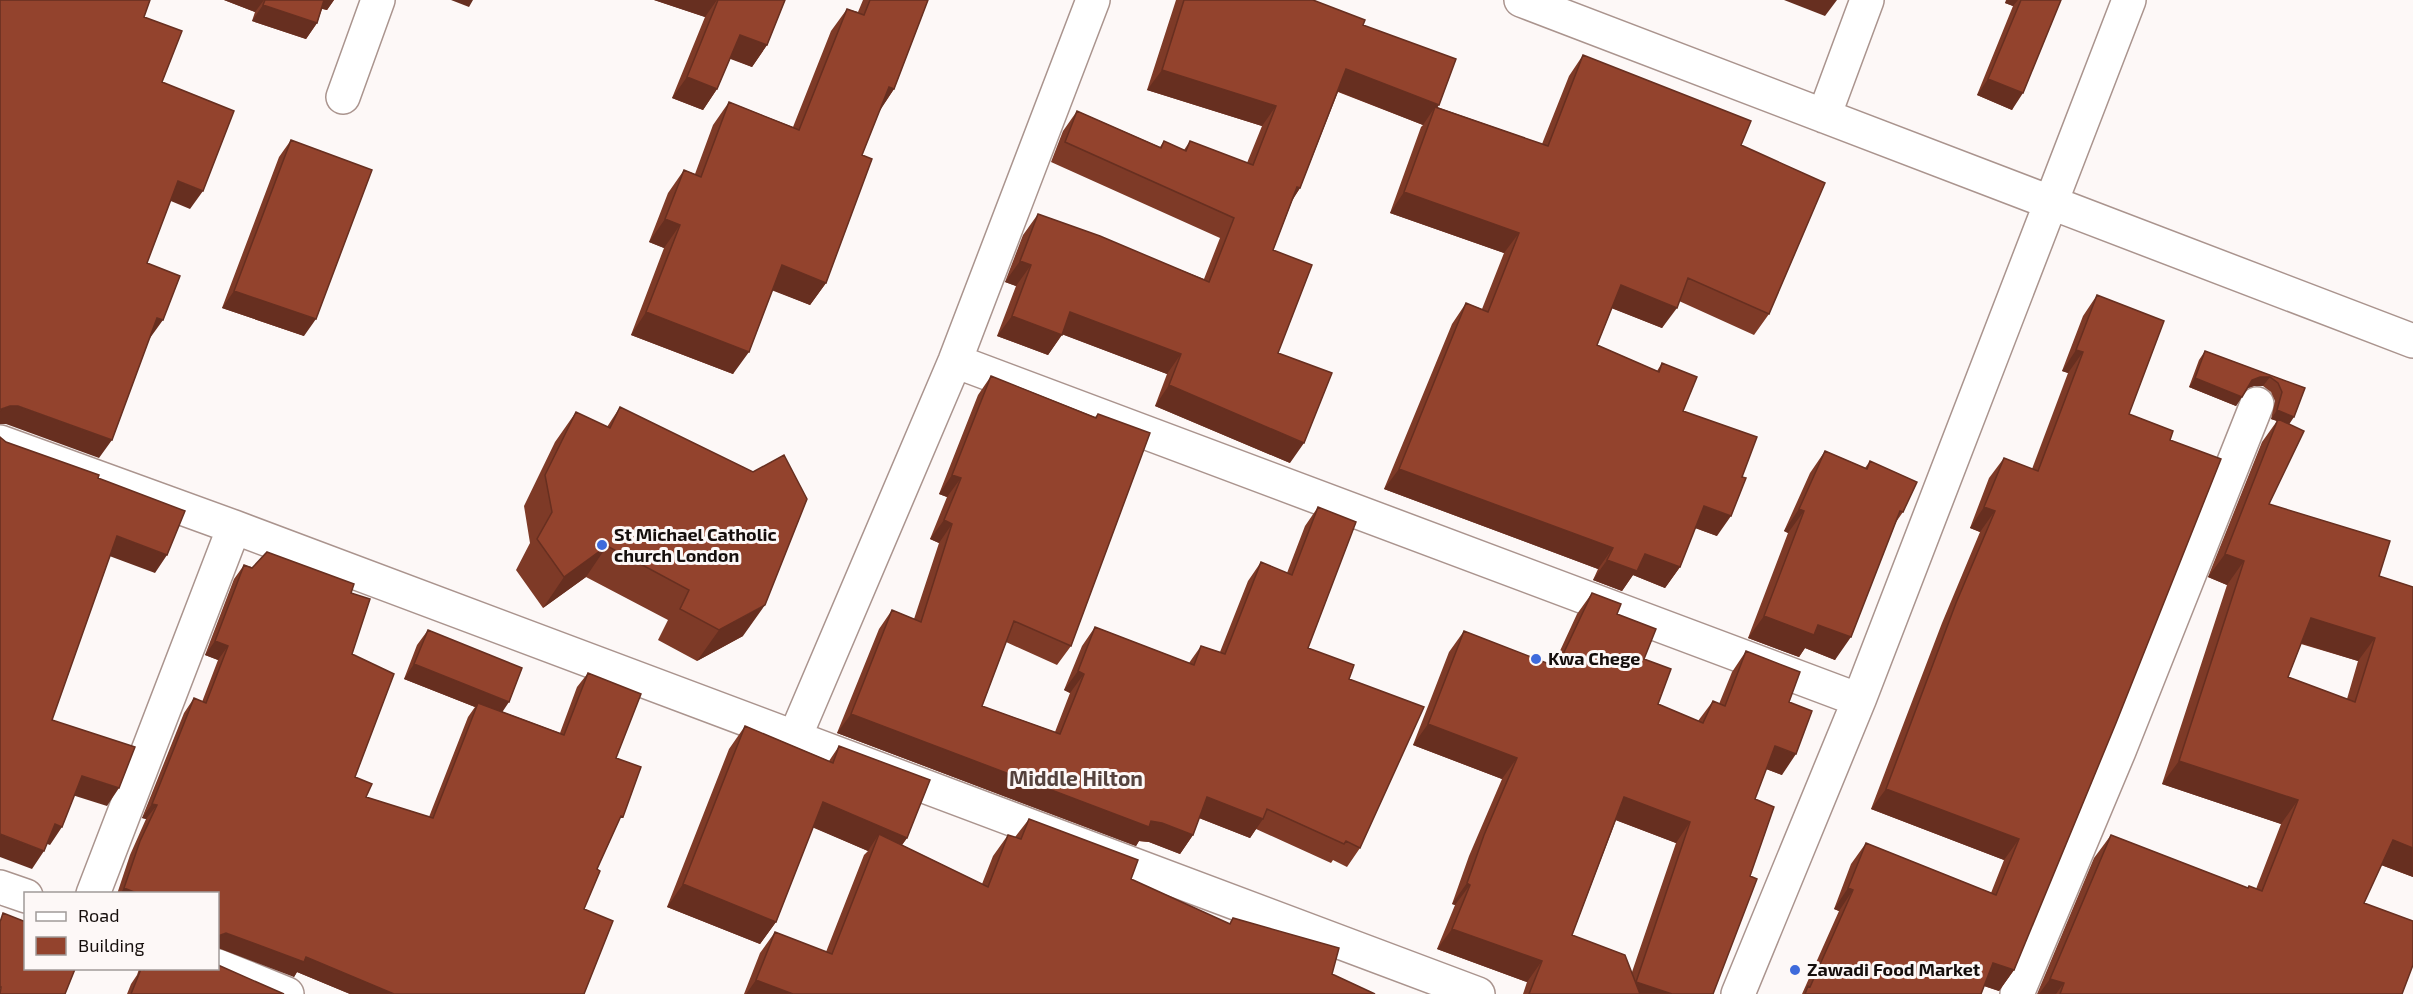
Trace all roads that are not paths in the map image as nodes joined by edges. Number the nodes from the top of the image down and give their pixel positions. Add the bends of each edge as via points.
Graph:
1 (378, 0) edge
2 (1093, 0) edge
3 (1521, 0) edge
4 (1867, 0) edge
5 (2129, 0) edge
6 (343, 97) dead end
7 (1824, 116) junction
8 (2052, 204) junction
9 (2413, 341) edge
10 (955, 361) junction
11 (2257, 404) dead end
12 (0, 442) edge
13 (234, 527) junction
14 (1859, 700) junction
15 (794, 739) junction
16 (0, 886) edge
17 (94, 892) edge
18 (24, 895) edge
19 (219, 966) edge
20 (287, 994) edge
21 (1478, 994) edge
22 (1738, 994) edge
23 (2017, 994) edge

1 - 6 street
2 - 10 street
3 - 7 street
4 - 7 street
5 - 8 street
7 - 8 street
8 - 9 street
8 - 14 street
10 - 14 street
10 - 15 street
11 - 23 street
12 - 13 street
13 - 15 street
13 - 17 street
14 - 22 street
15 - 21 street
16 - 18 street
19 - 20 street

